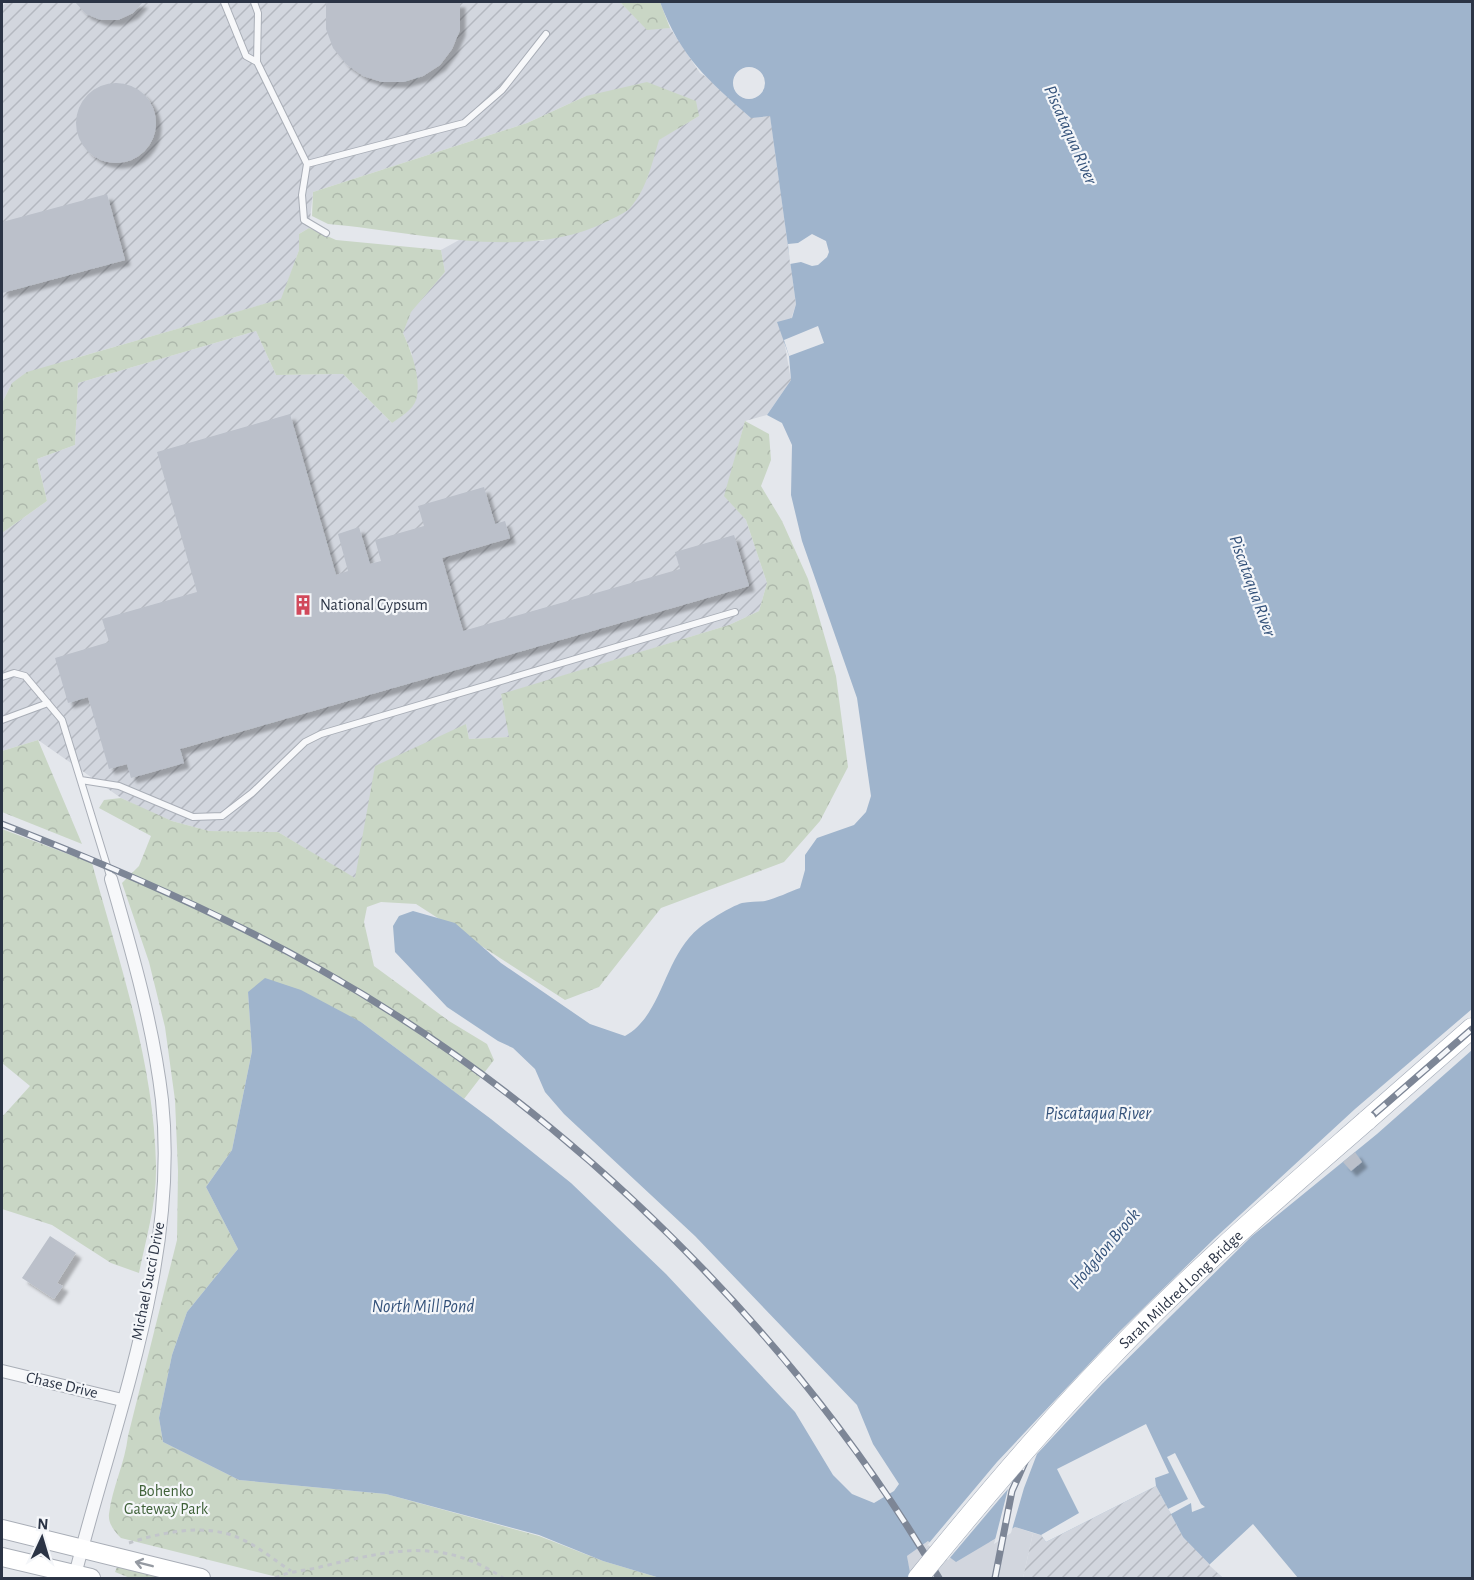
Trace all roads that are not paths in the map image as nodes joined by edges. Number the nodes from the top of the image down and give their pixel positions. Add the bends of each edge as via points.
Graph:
1 (224, 2) edge
2 (254, 2) edge
3 (546, 34) dead end
4 (257, 62) junction
5 (307, 164) junction
6 (326, 233) dead end
7 (735, 612) dead end
8 (2, 677) edge
9 (48, 703) junction
10 (2, 720) edge
11 (81, 780) junction
12 (111, 879) joint
13 (1473, 1028) edge
14 (2, 1371) edge
15 (122, 1400) junction
16 (2, 1529) edge
17 (82, 1549) junction
18 (2, 1557) edge
19 (83, 1576) edge
20 (201, 1578) edge
21 (918, 1578) edge

1 - 4 lane via 246,56
2 - 4 lane via 258,13
3 - 5 lane via 502,90 464,123
4 - 5 lane
5 - 6 lane via 302,195 304,220
7 - 11 lane via 321,734 299,747 222,816 193,817 118,786
8 - 9 lane via 15,673 25,676
9 - 10 lane
9 - 11 lane via 62,720
11 - 12 lane
12 - 15 street, Michael Succi Drive via 148,1015 162,1101 164,1169 159,1237
13 - 21 main road, Sarah Mildred Long Bridge, bridge via 1275,1201 1109,1358
14 - 15 street, Chase Drive
15 - 17 street, Michael Succi Drive
16 - 17 main road
17 - 19 street, Michael Succi Drive
20 -> 17 main road
18 - 19 main road

